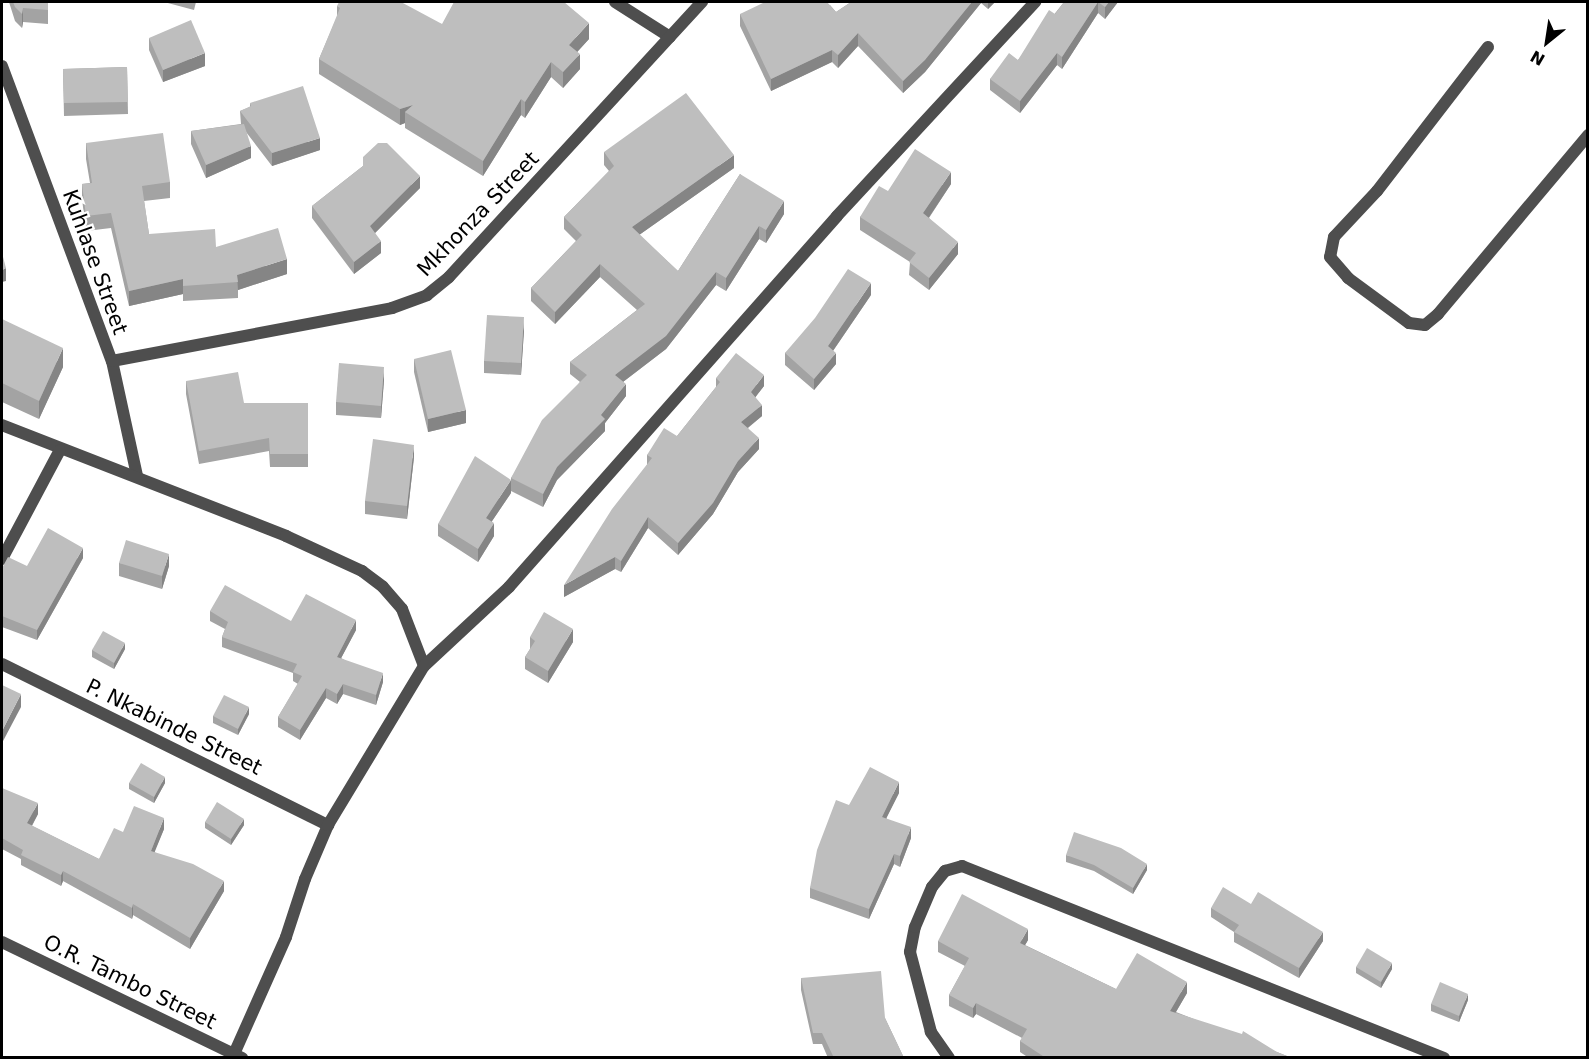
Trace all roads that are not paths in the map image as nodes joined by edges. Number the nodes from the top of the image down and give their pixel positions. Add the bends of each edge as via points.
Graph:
1 (615, 2) edge
2 (702, 2) edge
3 (1035, 2) edge
4 (670, 37) junction
5 (1488, 47) dead end
6 (2, 66) edge
7 (1587, 135) edge
8 (112, 361) junction
9 (2, 425) edge
10 (60, 450) junction
11 (137, 476) junction
12 (2, 559) edge
13 (2, 664) edge
14 (424, 666) junction
15 (328, 825) junction
16 (2, 942) edge
17 (238, 1056) edge
18 (949, 1058) edge
19 (1444, 1058) edge

1 - 4 street
2 - 4 street, Mkhonza Street
3 - 14 street via 837,216 509,587
4 - 8 street, Mkhonza Street via 449,277 427,295 382,310
5 - 7 street via 1377,191 1334,237 1330,256 1348,278 1402,319 1416,326 1425,325
6 - 8 street, Kuhlase Street
8 - 11 street, Kuhlase Street
9 - 10 street
10 - 11 street
10 - 12 street
11 - 14 street via 362,571 402,609
13 - 15 street, P. Nkabinde Street
14 - 15 street
15 - 17 street
16 - 17 street, O.R. Tambo Street
18 - 19 street via 931,1032 910,952 915,927 933,887 945,871 962,866

